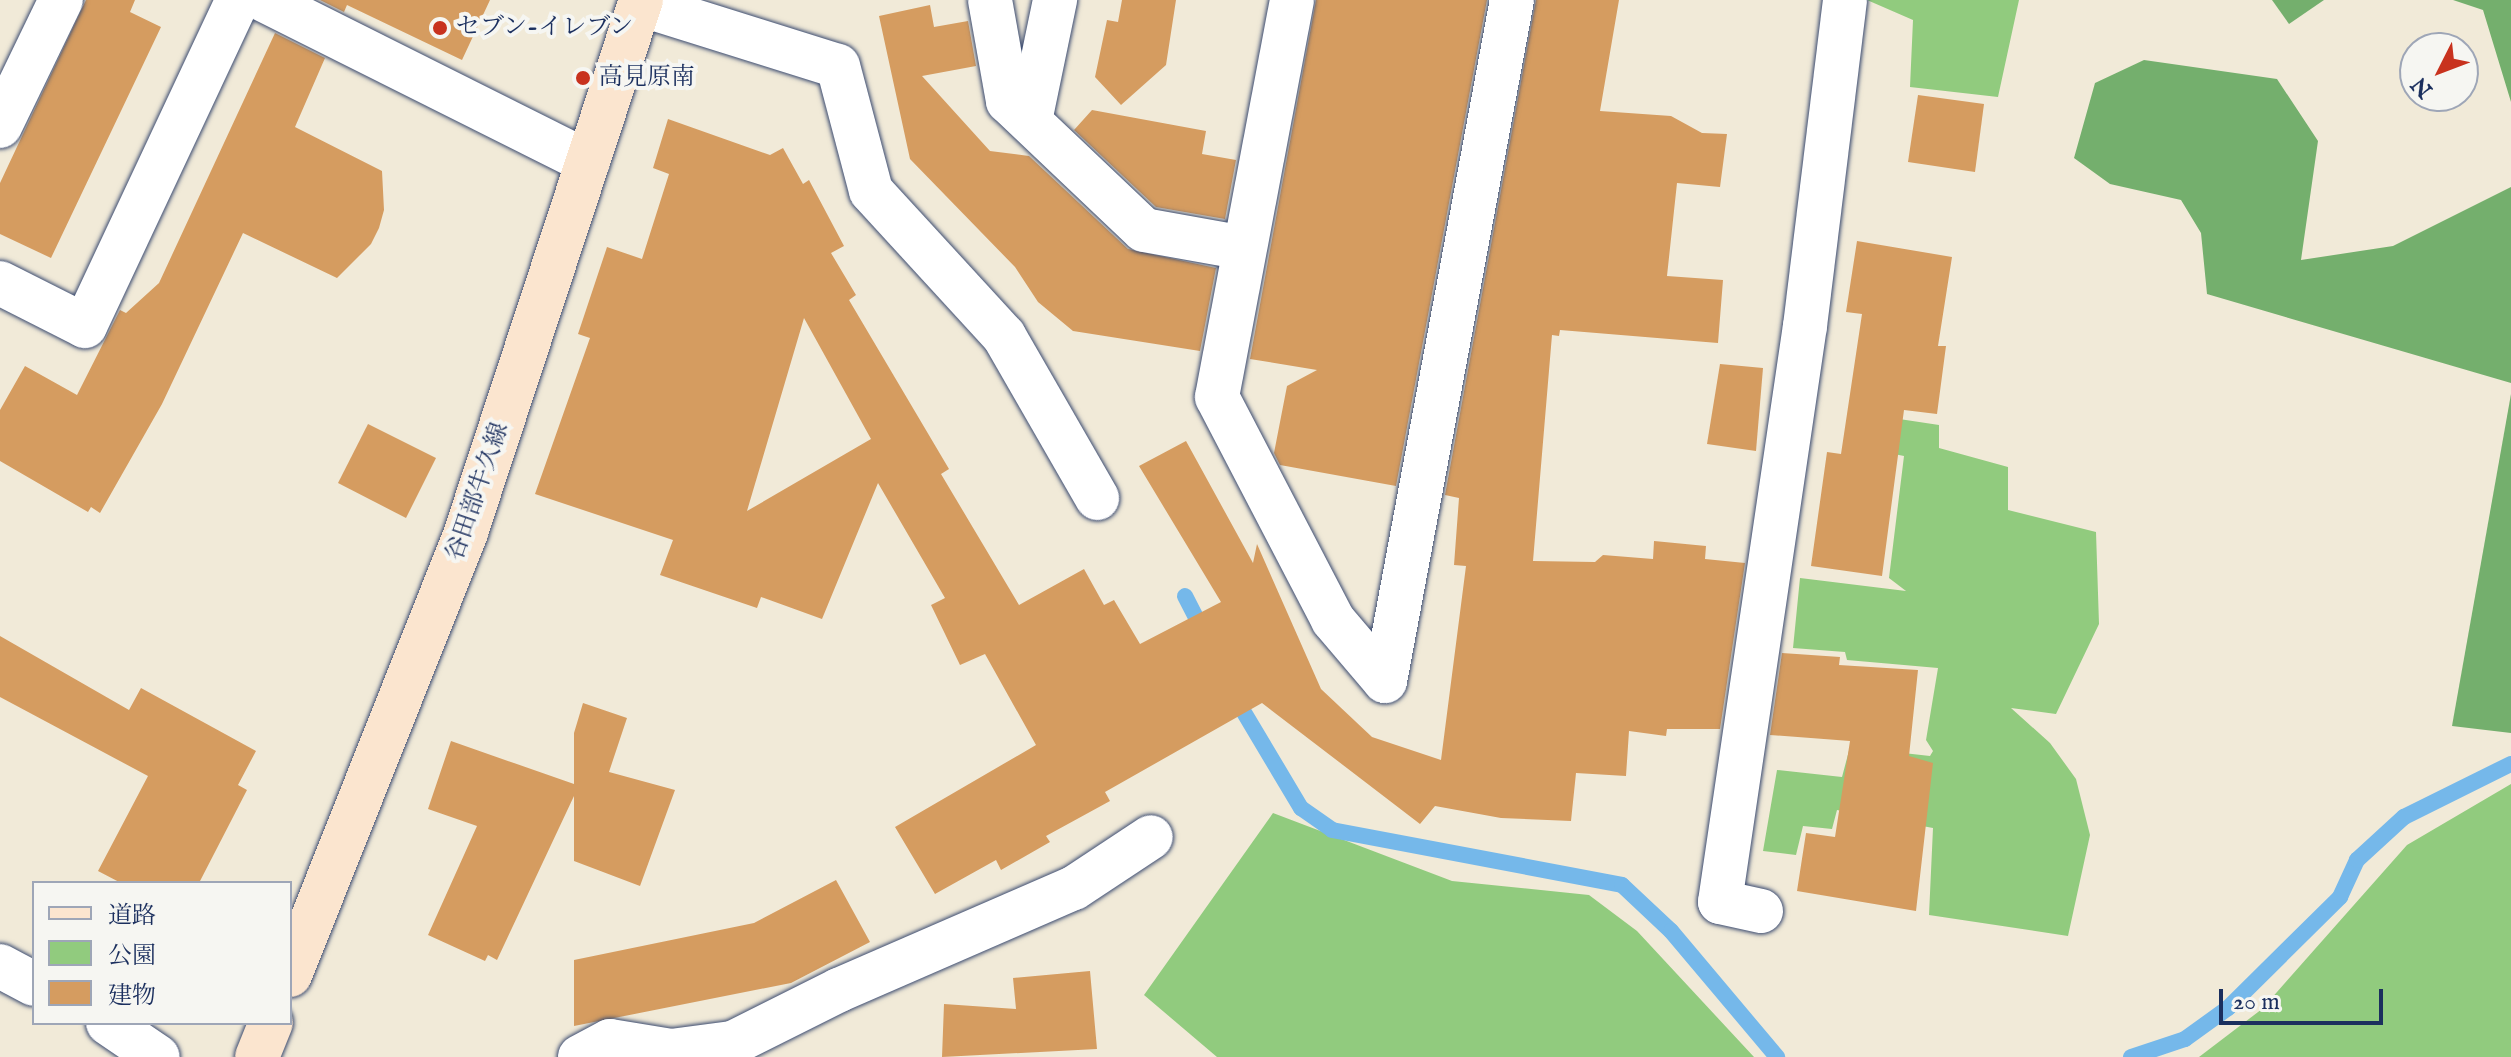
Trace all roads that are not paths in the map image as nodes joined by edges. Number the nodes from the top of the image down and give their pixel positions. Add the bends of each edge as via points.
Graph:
1 (61, 0) edge
2 (238, 0) edge
3 (264, 0) edge
4 (990, 0) edge
5 (1055, 0) edge
6 (1292, 0) edge
7 (1512, 0) edge
8 (1845, 0) edge
9 (640, 2) edge
10 (1030, 121) junction
11 (0, 126) edge
12 (588, 162) junction
13 (1244, 248) junction
14 (0, 283) edge
15 (1097, 498) dead end
16 (1151, 837) dead end
17 (1761, 911) dead end
18 (0, 966) edge
19 (292, 970) edge
20 (32, 983) edge
21 (111, 1025) edge
22 (270, 1025) edge
23 (158, 1057) edge
24 (258, 1057) edge
25 (580, 1057) edge

1 - 11 street
2 - 14 street via 85,326
3 - 12 street
4 - 10 street via 1008,101
5 - 10 street
6 - 13 street
7 - 13 street via 1385,681 1333,620 1217,397
8 - 17 street via 1805,326 1720,902
9 - 12 main road, 谷田部牛久線
9 - 15 street via 838,66 871,191 1004,336
10 - 13 street via 1144,230
12 - 19 main road, 谷田部牛久線 via 466,532
16 - 25 street via 1074,888 839,990 733,1043 671,1051 610,1041
18 - 20 street
21 - 23 street
22 - 24 main road

